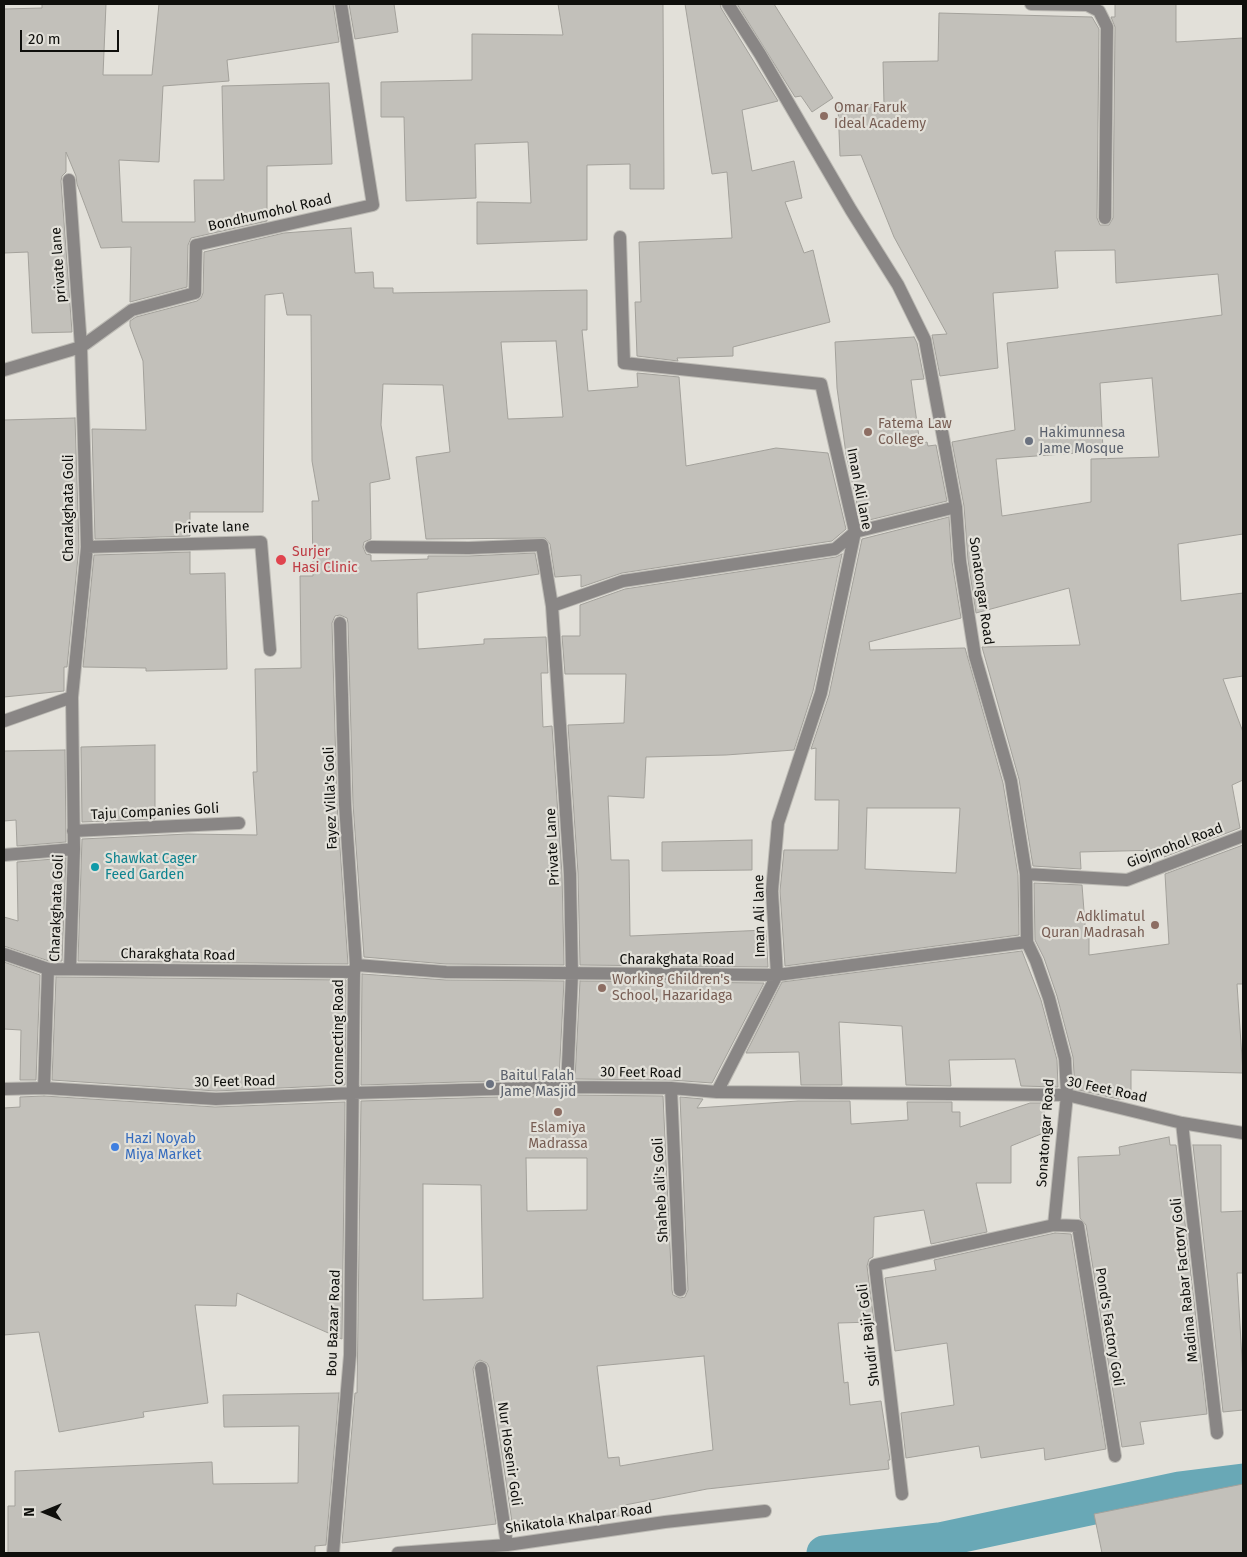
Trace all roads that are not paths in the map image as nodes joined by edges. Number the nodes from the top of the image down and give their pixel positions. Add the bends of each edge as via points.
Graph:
1 (341, 4) edge
2 (728, 4) edge
3 (1031, 4) edge
4 (69, 180) dead end
5 (1105, 218) dead end
6 (620, 237) dead end
7 (81, 347) junction
8 (4, 370) edge
9 (956, 507) junction
10 (855, 532) junction
11 (87, 547) junction
12 (371, 547) dead end
13 (552, 606) junction
14 (340, 623) dead end
15 (270, 650) dead end
16 (72, 697) junction
17 (4, 721) edge
18 (239, 823) dead end
19 (73, 831) junction
20 (1243, 836) edge
21 (74, 849) junction
22 (4, 855) edge
23 (1026, 874) junction
24 (1027, 942) junction
25 (4, 954) edge
26 (355, 968) junction
27 (48, 969) junction
28 (70, 969) junction
29 (572, 974) junction
30 (777, 975) junction
31 (567, 1087) junction
32 (44, 1088) junction
33 (671, 1088) junction
34 (4, 1090) edge
35 (717, 1092) junction
36 (353, 1093) junction
37 (1067, 1095) junction
38 (1182, 1123) junction
39 (1243, 1132) edge
40 (1054, 1225) junction
41 (680, 1290) dead end
42 (481, 1368) dead end
43 (1217, 1434) dead end
44 (1115, 1456) dead end
45 (902, 1494) dead end
46 (765, 1511) dead end
47 (507, 1545) junction
48 (333, 1553) edge
49 (398, 1553) edge

1 - 7 street, Bondhumohol Road via 373,205 196,245 195,293 132,310
2 - 9 street, Sonatongar Road via 898,285 925,340
3 - 5 street via 1087,5 1099,11 1107,27
4 - 7 street, private lane
6 - 10 street, Iman Ali lane via 624,363 821,384
7 - 8 street, Bondhumohol Road
7 - 11 street, Charakghata Goli
9 - 10 street
9 - 23 street, Sonatongar Road via 960,561 975,656 1012,781
10 - 13 street via 834,549 623,581
10 - 30 street, Iman Ali lane via 821,693 778,823 772,892
11 - 15 street, Private lane via 261,542
11 - 16 street, Charakghata Goli
12 - 13 street, Private Lane via 542,545
13 - 29 street, Private Lane via 570,874
14 - 26 street, Fayez Villa's Goli via 345,804
16 - 17 street
16 - 19 street, Charakghata Goli
18 - 19 street, Taju Companies Goli
19 - 21 street, Charakghata Goli
20 - 23 street, Giojmohol Road via 1127,880
21 - 22 street
21 - 28 street, Charakghata Goli
23 - 24 street, Sonatongar Road
24 - 30 street, Charakghata Road
24 - 37 street, Sonatongar Road via 1049,998 1065,1059
25 - 27 street, Charakghata Road
26 - 28 street, Charakghata Road
26 - 29 street, Charakghata Road
26 - 36 street, connecting Road
27 - 28 street, Charakghata Road
27 - 32 street
29 - 30 street, Charakghata Road
29 - 31 street, Private Lane
30 - 35 street
31 - 33 street, 30 Feet Road
31 - 36 street, 30 Feet Road
32 - 34 street, 30 Feet Road
32 - 36 street, 30 Feet Road via 216,1099
33 - 35 street, 30 Feet Road
33 - 41 street, Shaheb ali's Goli
35 - 37 street, 30 Feet Road
36 - 48 street, Bou Bazaar Road via 350,1354
37 - 38 street, 30 Feet Road
37 - 40 street, Sonatongar Road
38 - 39 street, 30 Feet Road
38 - 43 street, Madina Rabar Factory Goli
40 - 44 street, Pond's Factory Goli via 1078,1226
40 - 45 street, Shudir Bajir Goli via 876,1264
42 - 47 street, Nur Hosenir Goli
46 - 47 street, Shikatola Khalpar Road
47 - 49 street, Shikatola Khalpar Road

